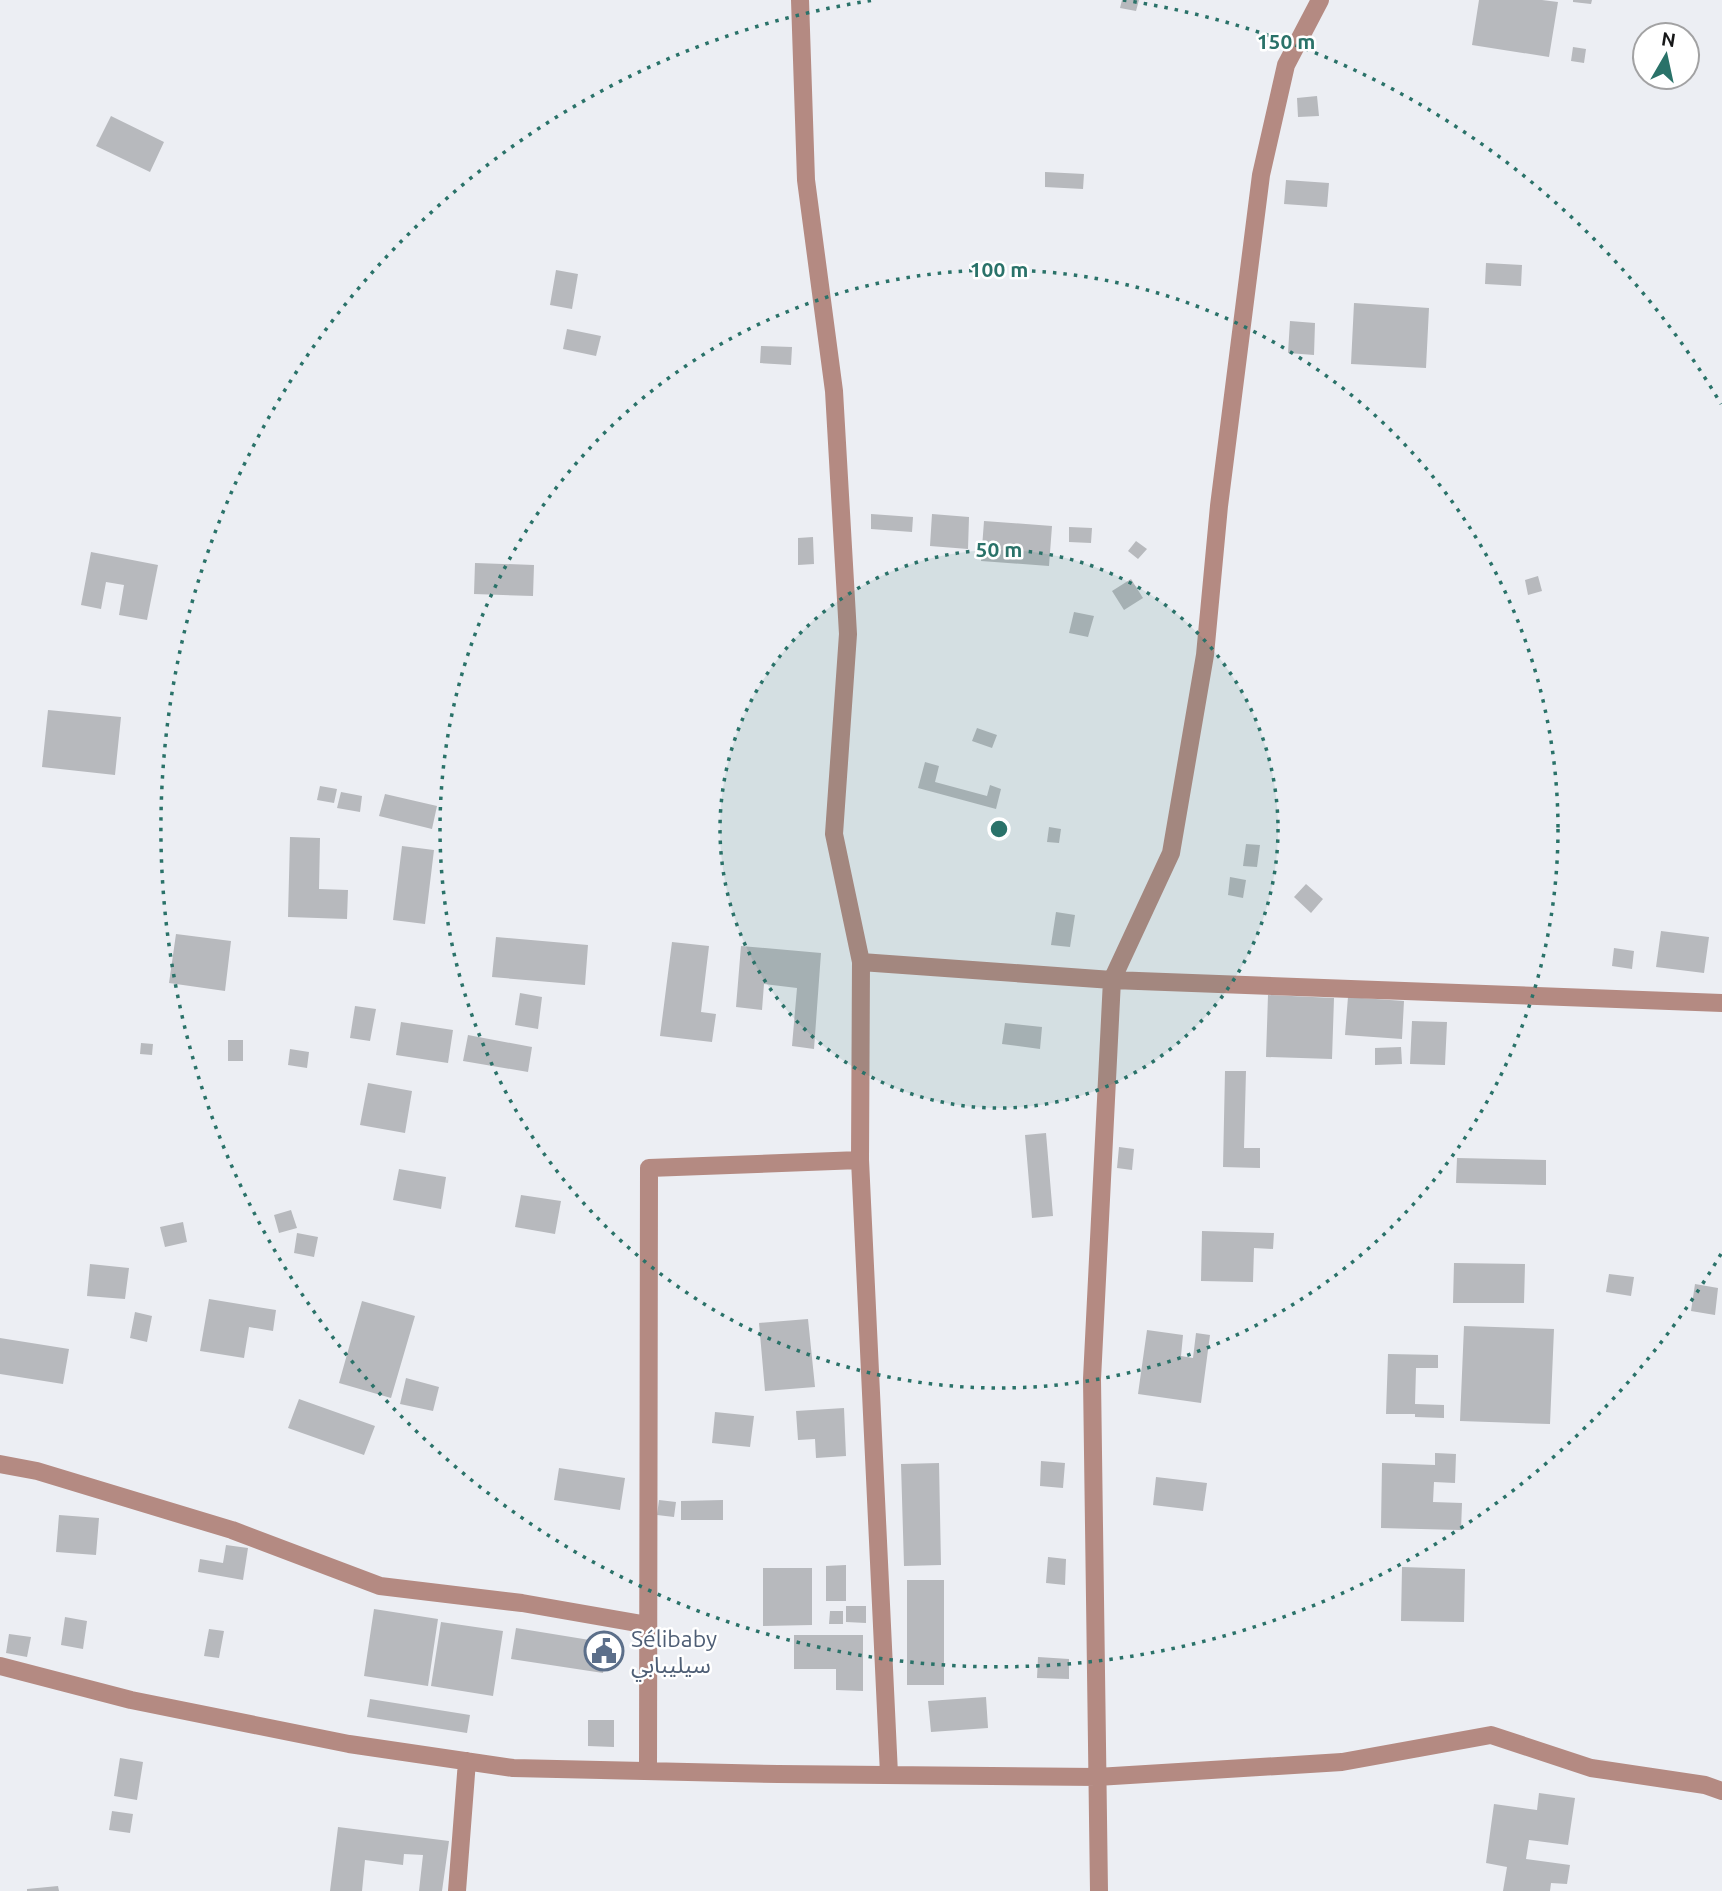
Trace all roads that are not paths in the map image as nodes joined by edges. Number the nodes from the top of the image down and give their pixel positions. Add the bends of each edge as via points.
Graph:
1 (800, 0) edge
2 (1320, 0) edge
3 (861, 962) junction
4 (1112, 980) junction
5 (1722, 1003) edge
6 (860, 1160) junction
7 (0, 1464) edge
8 (648, 1625) junction
9 (0, 1666) edge
10 (467, 1761) junction
11 (648, 1771) junction
12 (889, 1774) junction
13 (1097, 1777) junction
14 (1722, 1791) edge
15 (457, 1891) edge
16 (1099, 1891) edge

1 - 3 street via 806,180 834,391 848,634 834,834
2 - 4 street via 1286,65 1261,174 1205,655 1171,853
3 - 4 street
3 - 6 street
4 - 5 street
4 - 13 street via 1092,1379
6 - 8 street via 649,1168
6 - 12 street
7 - 8 street via 232,1530 380,1586 522,1603
8 - 11 street
9 - 10 street via 131,1700 349,1744
10 - 11 street via 513,1768
10 - 15 street
11 - 12 street
12 - 13 street
13 - 14 street via 1342,1762 1491,1735 1591,1768
13 - 16 street

